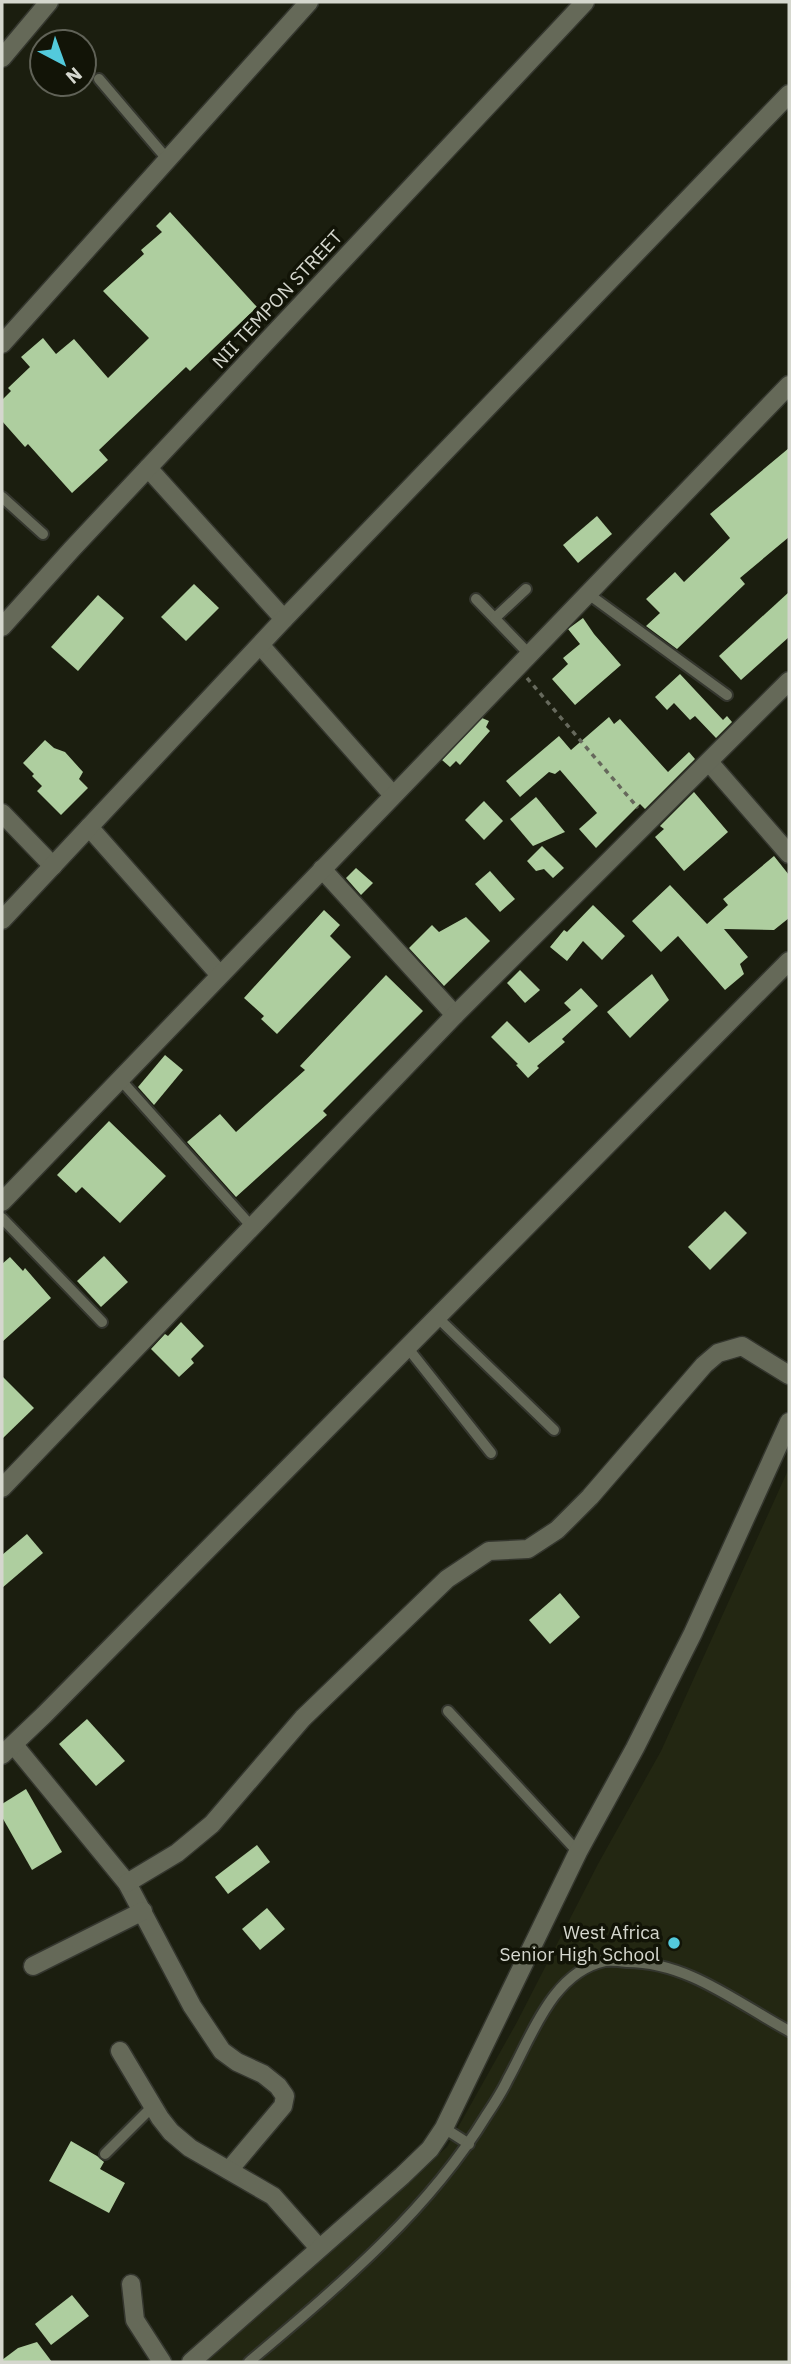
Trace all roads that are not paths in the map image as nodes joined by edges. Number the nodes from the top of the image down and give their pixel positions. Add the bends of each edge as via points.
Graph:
1 (49, 2) edge
2 (309, 2) edge
3 (584, 2) edge
4 (2, 58) edge
5 (99, 79) dead end
6 (789, 94) edge
7 (167, 159) junction
8 (2, 344) edge
9 (789, 385) edge
10 (148, 468) junction
11 (2, 496) edge
12 (43, 534) dead end
13 (526, 589) dead end
14 (587, 593) junction
15 (476, 598) dead end
16 (495, 618) junction
17 (284, 619) junction
18 (2, 627) edge
19 (261, 646) junction
20 (522, 659) junction
21 (789, 681) edge
22 (727, 695) dead end
23 (709, 762) junction
24 (392, 794) junction
25 (2, 813) edge
26 (89, 827) junction
27 (789, 853) edge
28 (53, 866) junction
29 (322, 869) junction
30 (2, 920) edge
31 (789, 961) edge
32 (219, 974) junction
33 (455, 1016) junction
34 (119, 1078) junction
35 (2, 1202) edge
36 (2, 1218) edge
37 (252, 1227) junction
38 (437, 1317) junction
39 (102, 1322) dead end
40 (407, 1347) junction
41 (789, 1375) edge
42 (789, 1422) edge
43 (554, 1430) dead end
44 (491, 1453) dead end
45 (2, 1489) edge
46 (448, 1711) dead end
47 (8, 1750) edge
48 (578, 1852) junction
49 (127, 1883) junction
50 (143, 1911) junction
51 (33, 1966) dead end
52 (789, 2031) edge
53 (120, 2051) dead end
54 (153, 2106) junction
55 (443, 2128) junction
56 (469, 2144) junction
57 (105, 2154) dead end
58 (229, 2170) junction
59 (319, 2248) junction
60 (131, 2284) dead end
61 (162, 2362) edge
62 (191, 2362) edge
63 (249, 2362) edge

1 - 4 street
2 - 7 street
3 - 10 street, NII TEMPON STREET
5 - 7 lane
6 - 17 street
7 - 8 street
9 - 14 street
10 - 17 street
10 - 18 street, NII TEMPON STREET
11 - 12 lane
13 - 16 lane
14 - 20 street
14 - 22 lane
15 - 16 lane
16 - 20 lane
17 - 19 street
19 - 24 street
19 - 26 street
20 - 24 street
21 - 23 street
23 - 27 street
23 - 33 street
24 - 29 street
25 - 28 street
26 - 28 street
26 - 32 street
28 - 30 street
29 - 32 street
29 - 33 street
31 - 38 street
32 - 34 street
33 - 37 street
34 - 35 street
34 - 37 lane
36 - 39 lane
37 - 45 street
38 - 40 street
38 - 43 lane
40 - 44 lane
40 - 47 street
41 - 49 street via 742,1346 718,1353 557,1530 527,1549 489,1552 447,1579 303,1718 212,1824 177,1853
42 - 48 street via 693,1633
46 - 48 lane
47 - 49 street
48 - 55 street
49 - 50 street
50 - 51 street
50 - 58 street via 192,2006 222,2051 263,2074 285,2096 283,2106
52 - 56 lane via 711,1984 650,1962 606,1961 584,1969 564,1984 534,2026
53 - 54 street
54 - 57 lane
54 - 58 street via 171,2132 190,2148
55 - 56 lane
55 - 59 street via 430,2149
56 - 63 lane via 448,2173 347,2278
58 - 59 street via 273,2196
59 - 62 street
60 - 61 street via 135,2320

